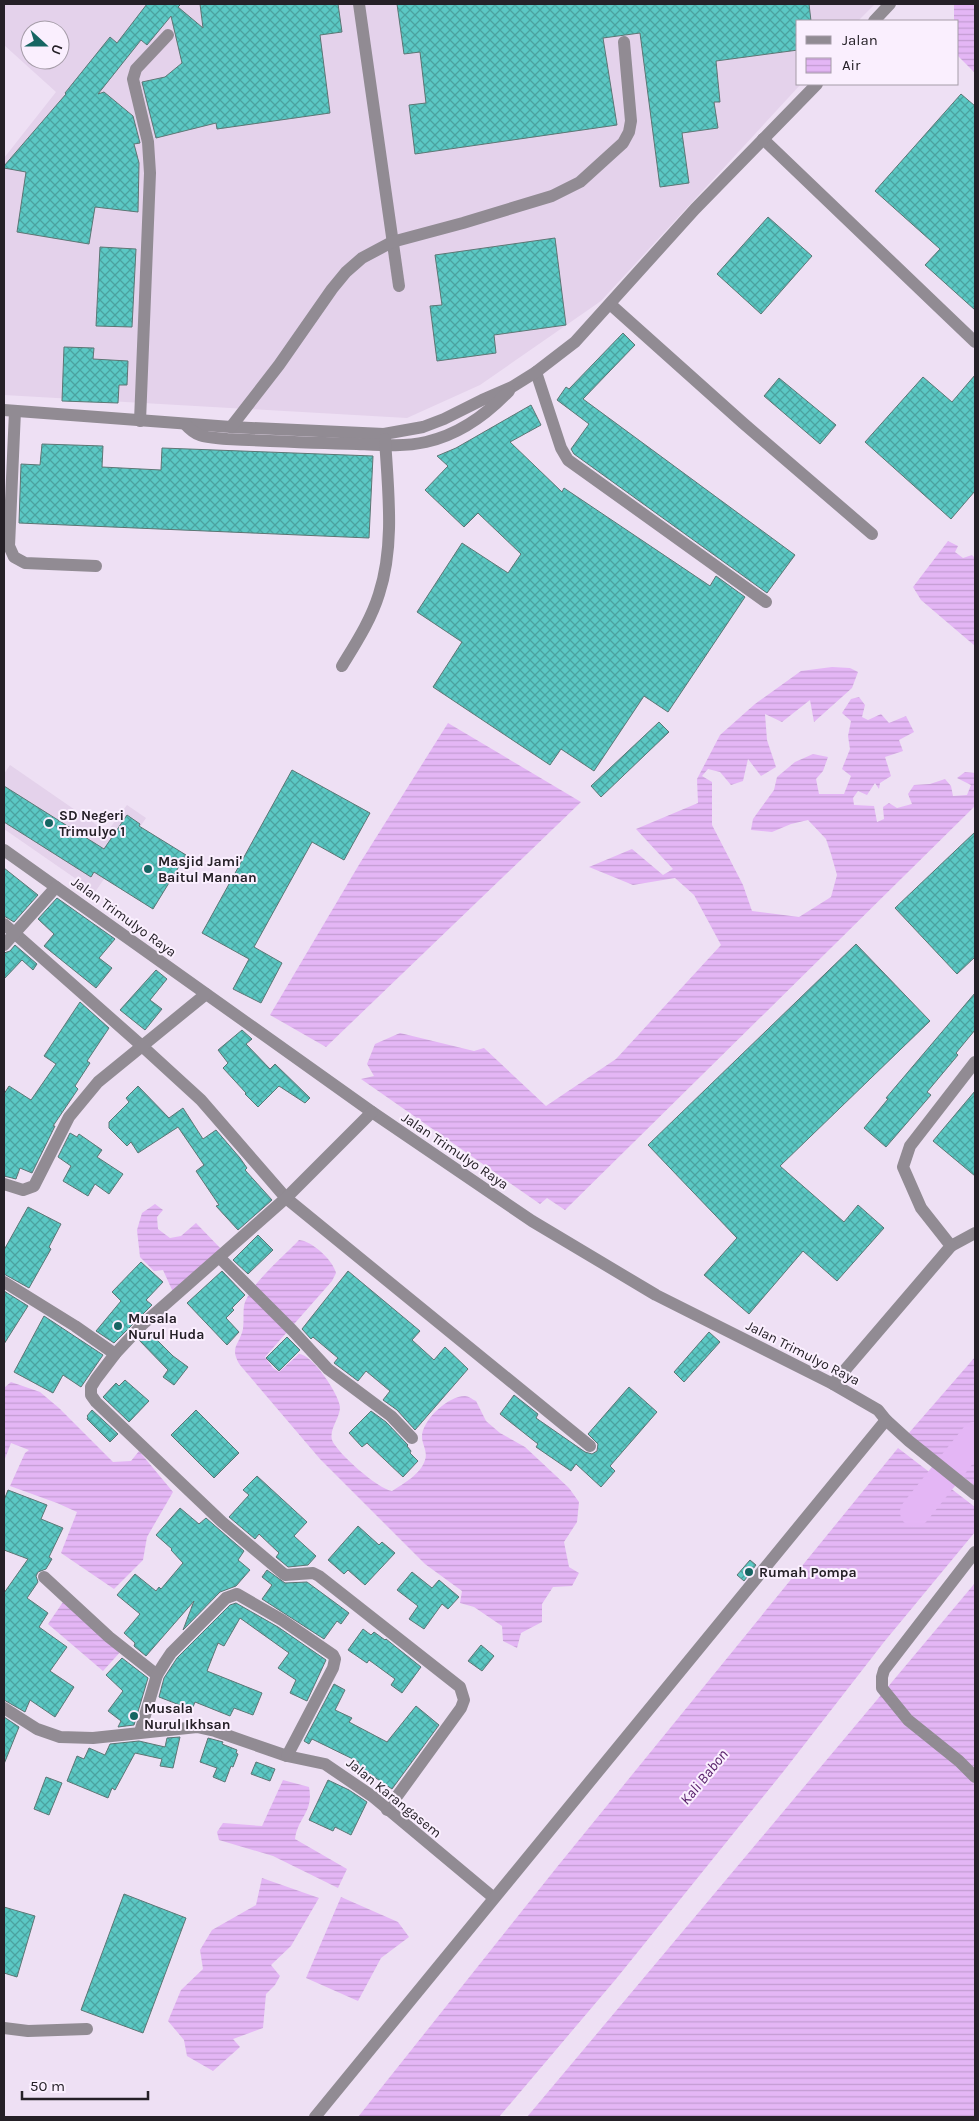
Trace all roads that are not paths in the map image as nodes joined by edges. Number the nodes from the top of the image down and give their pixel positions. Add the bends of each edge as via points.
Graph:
1 (359, 4) edge
2 (890, 4) edge
3 (875, 20) edge
4 (168, 35) dead end
5 (624, 42) dead end
6 (815, 85) edge
7 (763, 139) junction
8 (392, 242) junction
9 (398, 286) dead end
10 (610, 304) junction
11 (975, 342) edge
12 (536, 372) junction
13 (9, 410) edge
14 (140, 421) junction
15 (185, 424) junction
16 (231, 427) junction
17 (385, 439) junction
18 (872, 534) dead end
19 (96, 566) dead end
20 (766, 602) dead end
21 (342, 666) dead end
22 (4, 850) edge
23 (56, 887) junction
24 (4, 924) edge
25 (14, 933) junction
26 (4, 945) edge
27 (206, 994) junction
28 (142, 1046) junction
29 (975, 1062) edge
30 (372, 1112) junction
31 (4, 1184) edge
32 (286, 1198) junction
33 (975, 1233) edge
34 (952, 1246) junction
35 (220, 1258) junction
36 (4, 1282) edge
37 (115, 1354) junction
38 (833, 1384) junction
39 (886, 1420) junction
40 (412, 1438) dead end
41 (590, 1446) dead end
42 (975, 1494) edge
43 (975, 1552) edge
44 (44, 1577) dead end
45 (157, 1675) junction
46 (4, 1708) edge
47 (140, 1732) junction
48 (287, 1756) junction
49 (975, 1777) edge
50 (387, 1810) junction
51 (494, 1898) junction
52 (4, 2028) edge
53 (87, 2029) dead end
54 (315, 2117) edge

1 - 8 street
2 - 3 street
4 - 14 street via 136,69 133,79 148,142 150,173
5 - 8 street via 631,120 629,132 623,143 580,182 552,196
6 - 7 street
7 - 10 street via 651,256
7 - 11 street
8 - 9 street
8 - 16 street via 362,258 346,272
10 - 12 street via 575,342
10 - 18 street
12 - 17 street via 444,419
12 - 20 street via 568,460
13 - 14 street
13 - 19 street via 9,546 14,557 25,563
14 - 15 street
15 - 16 street
15 - 17 street via 193,433 204,437
16 - 17 street
17 - 21 street via 389,540 386,564 378,596
22 - 23 street, Jalan Trimulyo Raya
23 - 25 street
23 - 27 street, Jalan Trimulyo Raya
24 - 25 street
25 - 26 street
25 - 28 street
27 - 28 street
27 - 30 street, Jalan Trimulyo Raya
28 - 31 street via 98,1082 79,1104 69,1117 34,1186 23,1190
28 - 32 street via 201,1100
29 - 34 street via 910,1146 903,1167 921,1208
30 - 32 street
30 - 38 street, Jalan Trimulyo Raya via 532,1221 656,1295
32 - 35 street
32 - 41 street
33 - 34 street
34 - 38 street
35 - 37 street via 143,1324
35 - 40 street via 328,1369 391,1416
36 - 37 street
37 - 50 street via 91,1387 91,1395 96,1402 222,1522 285,1575 313,1573 319,1576 451,1678 464,1692 461,1708
38 - 39 street, Jalan Trimulyo Raya via 878,1410
39 - 42 street, Jalan Trimulyo Raya
39 - 51 street
43 - 49 street via 884,1670 881,1682 882,1688 908,1720
44 - 45 street
45 - 47 street
45 - 48 street via 171,1653 233,1594 241,1595 282,1620 335,1659
46 - 47 street, Jalan Karangasem via 37,1730 60,1737 93,1738
47 - 48 street, Jalan Karangasem via 205,1728
48 - 50 street, Jalan Karangasem via 317,1761 333,1768
50 - 51 street, Jalan Karangasem
51 - 54 street
52 - 53 street via 28,2031

